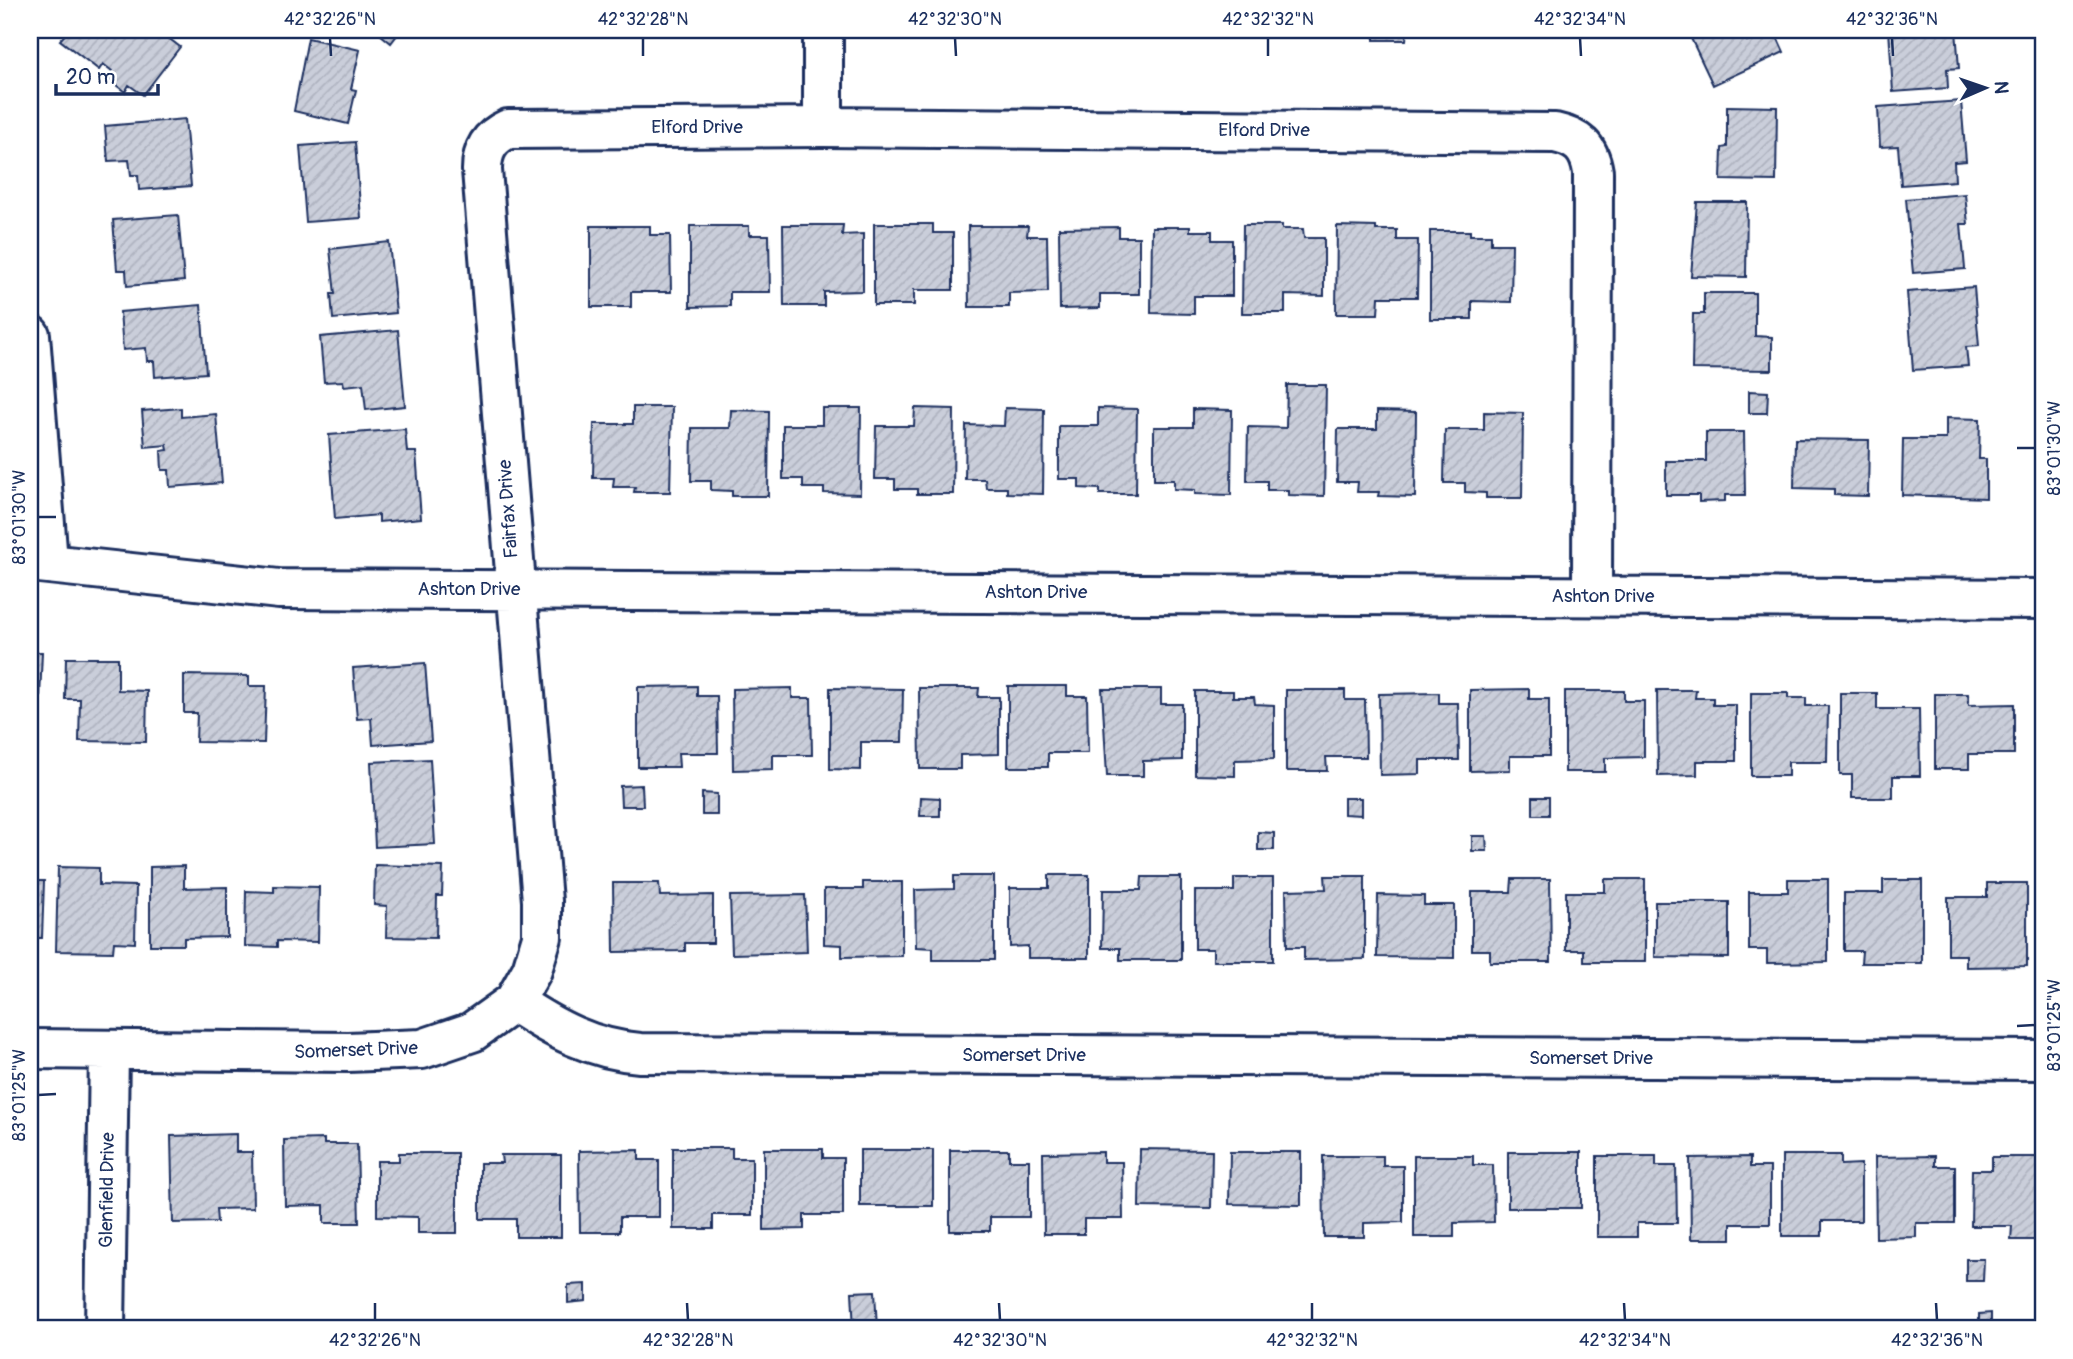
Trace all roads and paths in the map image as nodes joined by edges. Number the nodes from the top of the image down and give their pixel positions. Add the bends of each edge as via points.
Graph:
1 (823, 30) edge
2 (823, 127) junction
3 (492, 139) joint
4 (30, 335) edge
5 (39, 562) edge
6 (515, 589) junction
7 (1592, 596) junction
8 (2043, 599) edge
9 (514, 1002) junction
10 (30, 1049) edge
11 (109, 1051) junction
12 (2043, 1060) edge
13 (105, 1329) edge

1 - 2 street
2 - 3 street, Elford Drive via 519,128
2 - 7 street, Elford Drive via 1555,132 1571,136 1584,146 1592,172
3 - 6 street, Fairfax Drive via 482,170
4 - 5 street
5 - 6 street, Ashton Drive via 279,589
6 - 7 street, Ashton Drive
6 - 9 street, Fairfax Drive via 542,937 533,970
7 - 8 street, Ashton Drive
9 - 11 street, Somerset Drive via 472,1032 422,1049
9 - 12 street, Somerset Drive via 552,1028 590,1044 640,1054
10 - 11 street, Somerset Drive
11 - 13 street, Glenfield Drive

